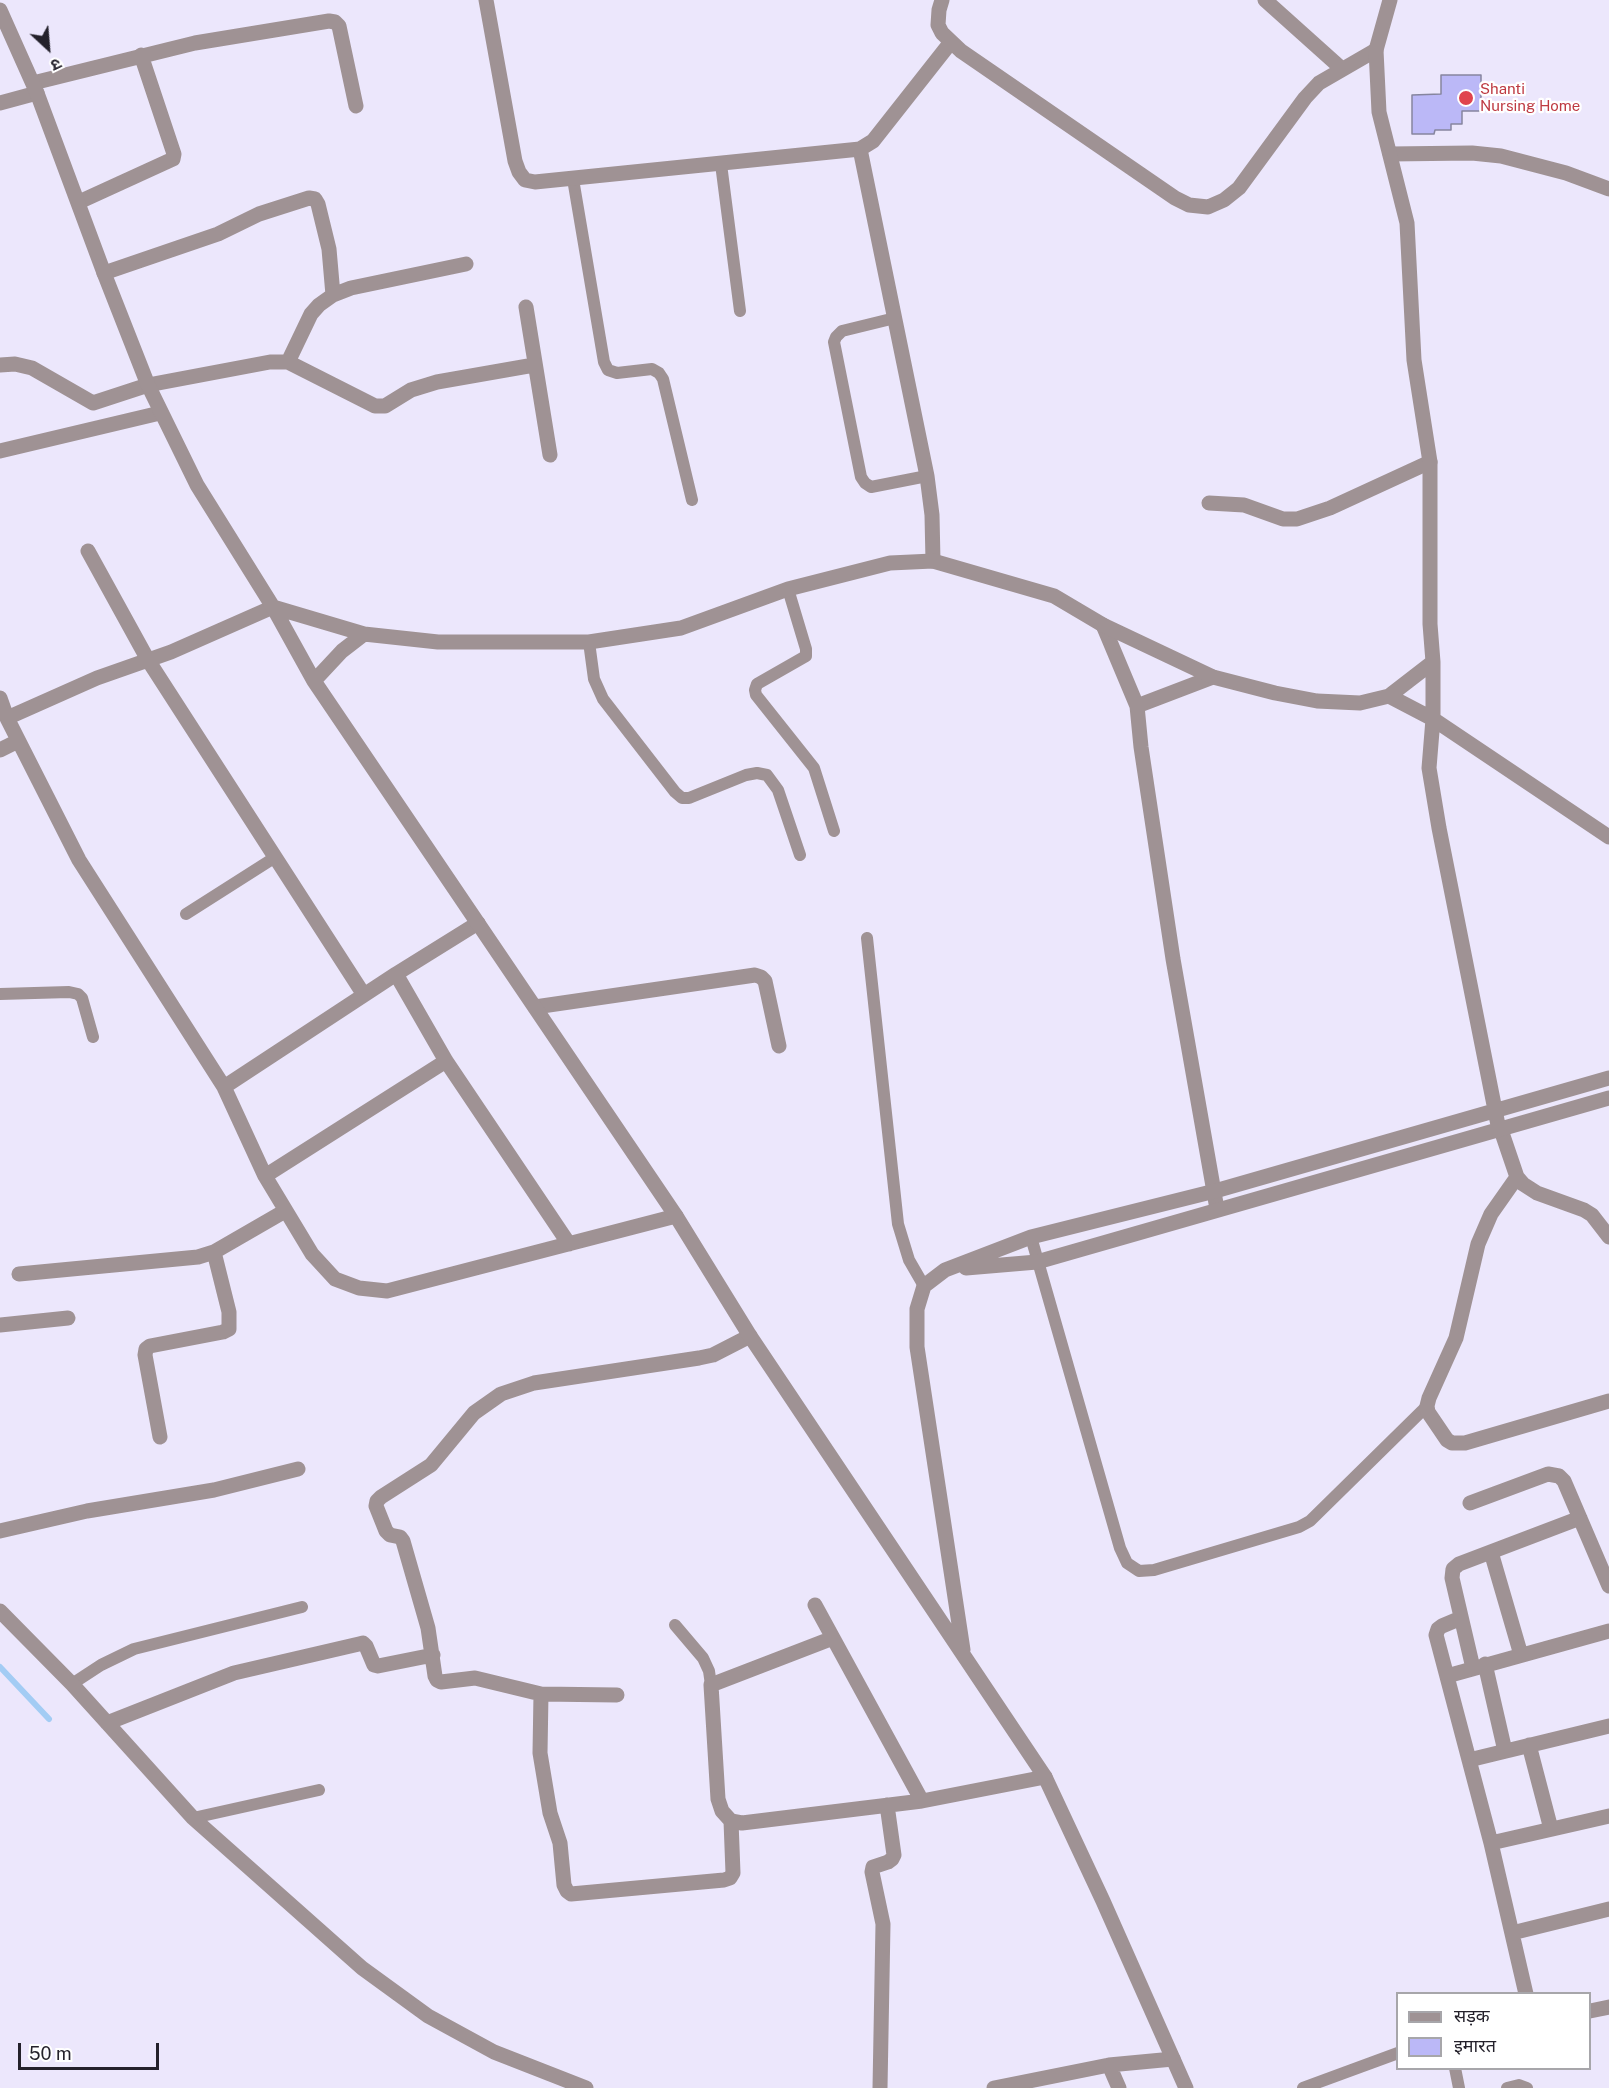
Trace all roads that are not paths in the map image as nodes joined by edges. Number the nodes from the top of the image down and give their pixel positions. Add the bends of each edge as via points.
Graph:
1 (486, 0) edge
2 (942, 0) edge
3 (1265, 0) edge
4 (1390, 0) edge
5 (0, 10) edge
6 (951, 42) junction
7 (1376, 50) junction
8 (141, 55) junction
9 (1342, 69) junction
10 (35, 88) junction
11 (0, 103) edge
12 (356, 106) dead end
13 (860, 149) junction
14 (1390, 154) junction
15 (721, 164) junction
16 (573, 179) junction
17 (1609, 189) edge
18 (79, 202) junction
19 (466, 264) dead end
20 (104, 273) junction
21 (333, 296) junction
22 (526, 308) dead end
23 (740, 311) dead end
24 (895, 318) junction
25 (288, 362) junction
26 (0, 365) edge
27 (534, 365) junction
28 (148, 385) junction
29 (160, 413) junction
30 (0, 451) edge
31 (550, 455) dead end
32 (1430, 462) junction
33 (927, 476) junction
34 (692, 500) dead end
35 (1209, 503) dead end
36 (88, 551) dead end
37 (933, 561) junction
38 (788, 589) junction
39 (273, 607) junction
40 (1103, 625) junction
41 (364, 634) junction
42 (589, 642) junction
43 (148, 660) junction
44 (1433, 662) junction
45 (1213, 677) junction
46 (314, 681) junction
47 (1389, 696) junction
48 (0, 698) edge
49 (1137, 705) junction
50 (7, 718) junction
51 (1433, 718) junction
52 (18, 741) junction
53 (0, 750) edge
54 (834, 831) dead end
55 (1609, 837) edge
56 (800, 855) dead end
57 (274, 858) junction
58 (186, 914) dead end
59 (478, 923) junction
60 (867, 938) dead end
61 (396, 974) junction
62 (0, 994) edge
63 (364, 995) junction
64 (535, 1007) junction
65 (93, 1038) dead end
66 (779, 1046) dead end
67 (446, 1061) junction
68 (1609, 1078) edge
69 (224, 1087) junction
70 (1609, 1098) edge
71 (1496, 1110) junction
72 (1500, 1130) junction
73 (265, 1176) junction
74 (1517, 1177) junction
75 (1215, 1191) junction
76 (1217, 1209) junction
77 (285, 1211) junction
78 (676, 1216) junction
79 (1031, 1237) junction
80 (1609, 1237) edge
81 (569, 1244) junction
82 (214, 1252) junction
83 (1037, 1262) junction
84 (945, 1270) junction
85 (19, 1274) dead end
86 (924, 1286) junction
87 (68, 1318) dead end
88 (0, 1325) edge
89 (750, 1336) junction
90 (1609, 1401) edge
91 (1427, 1406) junction
92 (160, 1437) dead end
93 (298, 1468) dead end
94 (1470, 1503) dead end
95 (1580, 1518) junction
96 (0, 1531) edge
97 (1491, 1552) junction
98 (1609, 1586) edge
99 (815, 1605) dead end
100 (302, 1607) dead end
101 (0, 1611) edge
102 (1461, 1618) junction
103 (675, 1625) dead end
104 (1609, 1631) edge
105 (833, 1638) junction
106 (964, 1654) junction
107 (432, 1655) junction
108 (1521, 1655) junction
109 (1479, 1666) junction
110 (1447, 1676) junction
111 (72, 1684) junction
112 (711, 1685) junction
113 (541, 1694) junction
114 (617, 1695) dead end
115 (107, 1723) junction
116 (1609, 1726) edge
117 (1529, 1745) junction
118 (1505, 1751) junction
119 (1469, 1761) junction
120 (1045, 1777) junction
121 (319, 1790) dead end
122 (922, 1801) junction
123 (887, 1805) junction
124 (1609, 1816) edge
125 (193, 1818) junction
126 (731, 1821) junction
127 (1551, 1829) junction
128 (1491, 1843) junction
129 (1609, 1909) edge
130 (1512, 1933) junction
131 (1526, 1992) edge
132 (1609, 2007) edge
133 (1591, 2011) edge
134 (1396, 2054) edge
135 (1173, 2059) junction
136 (1109, 2065) junction
137 (1455, 2070) edge
138 (586, 2088) edge
139 (880, 2088) edge
140 (994, 2088) edge
141 (1119, 2088) edge
142 (1186, 2088) edge
143 (1303, 2088) edge
144 (1459, 2088) edge
145 (1507, 2088) edge
146 (1527, 2088) edge

1 - 16 street via 519,172 525,180 535,182
2 - 6 street via 938,25
3 - 9 street
4 - 7 street
5 - 10 street
6 - 9 street via 1175,198 1189,205 1208,207 1239,188 1305,98 1319,83
6 - 13 street via 873,141
7 - 9 street
7 - 14 street via 1379,112
8 - 10 street
8 - 12 street via 335,22
8 - 18 street via 173,159
10 - 11 street
10 - 18 street
13 - 15 street
13 - 24 street
14 - 17 street via 1501,156
14 - 32 street via 1407,223 1414,360
15 - 16 street
15 - 23 lane
16 - 34 lane via 604,362 608,370 617,373 652,369 663,379
18 - 20 street
19 - 21 street via 351,288
20 - 21 street via 309,198 315,199 321,215
20 - 28 street
21 - 25 street via 311,314
22 - 27 street
24 - 33 street
24 - 33 lane via 842,331 834,342 861,477 871,487
25 - 27 street via 375,406 385,406 411,390 437,382
25 - 28 street
26 - 28 street via 32,368 93,403
27 - 31 street
28 - 29 street
29 - 30 street
29 - 39 street via 197,485
32 - 35 street via 1297,519 1283,519 1244,505
32 - 44 street
33 - 37 street
36 - 43 street
37 - 38 street via 890,563
37 - 40 street via 1054,596
38 - 42 street via 681,628
38 - 54 lane via 806,656 757,684 755,690 814,768
39 - 41 street
39 - 43 street
39 - 46 street
40 - 45 street
40 - 49 street
41 - 42 street via 438,642
41 - 46 street
42 - 56 lane via 594,679 603,699 675,792 689,798 746,775 767,775 778,790
43 - 50 street
43 - 57 street
44 - 47 street
44 - 51 street
45 - 47 street via 1317,701 1360,703
45 - 49 street
46 - 59 street
47 - 51 street
48 - 50 street
49 - 75 street via 1173,959
50 - 52 street
51 - 55 street
51 - 71 street via 1429,768
52 - 53 street
52 - 69 street via 79,860
57 - 58 lane
57 - 63 street
59 - 61 street
59 - 64 street
60 - 86 lane via 898,1224 909,1260
61 - 63 street
61 - 67 street
62 - 65 lane via 78,994
63 - 69 street
64 - 66 street via 755,975 765,981
64 - 78 street
67 - 73 street
67 - 81 street
68 - 71 street
69 - 73 street
70 - 72 street
71 - 72 street
71 - 75 street
72 - 74 street
72 - 76 street
73 - 77 street
74 - 80 street via 1537,1193 1592,1215
74 - 91 street via 1484,1228 1471,1265 1456,1338
75 - 76 street
75 - 79 street
76 - 83 street
77 - 81 street via 312,1254 335,1279 359,1288 387,1291
77 - 82 street
78 - 81 street
78 - 89 street
79 - 83 lane
79 - 84 street
82 - 85 street via 198,1257
82 - 92 street via 229,1312 229,1329 146,1349
83 - 84 street
83 - 91 lane via 1120,1548 1127,1563 1138,1571 1154,1570 1310,1521
84 - 86 street
86 - 106 street via 917,1309 917,1347
87 - 88 street
89 - 106 street
89 - 107 street via 713,1355 534,1383 501,1394 474,1413 431,1465 381,1497 376,1506 386,1531 403,1541
90 - 91 street via 1452,1443 1446,1440
93 - 96 street via 214,1490 87,1511
94 - 95 street via 1548,1474 1564,1481
95 - 97 street
95 - 98 street
97 - 102 street via 1453,1569
97 - 108 street
99 - 105 street
100 - 111 lane via 134,1649
101 - 111 street
102 - 109 street
102 - 110 street via 1438,1629 1436,1635
103 - 112 lane via 703,1658
104 - 108 street
105 - 112 street
105 - 122 street
106 - 120 street
107 - 113 street via 435,1676 441,1682 475,1678
107 - 115 street via 378,1666 366,1646 359,1644 234,1673
108 - 109 street
109 - 110 street
109 - 118 street
110 - 119 street
111 - 115 street
112 - 126 street via 718,1798
113 - 114 street
113 - 126 street via 540,1760 567,1892 730,1878
115 - 125 street
116 - 117 street
117 - 118 street
117 - 127 street
118 - 119 street
119 - 128 street
120 - 122 street
120 - 135 street
121 - 125 lane
122 - 123 street
123 - 126 street via 742,1823
123 - 139 street via 894,1855 888,1862 873,1867 872,1872 883,1924
124 - 127 street
125 - 138 street via 362,1968 428,2016 494,2052
127 - 128 street
128 - 130 street
129 - 130 street
130 - 131 street
132 - 133 street
134 - 143 lane
135 - 136 street
135 - 142 street
136 - 140 street
136 - 141 street
137 - 144 lane
145 - 146 lane

